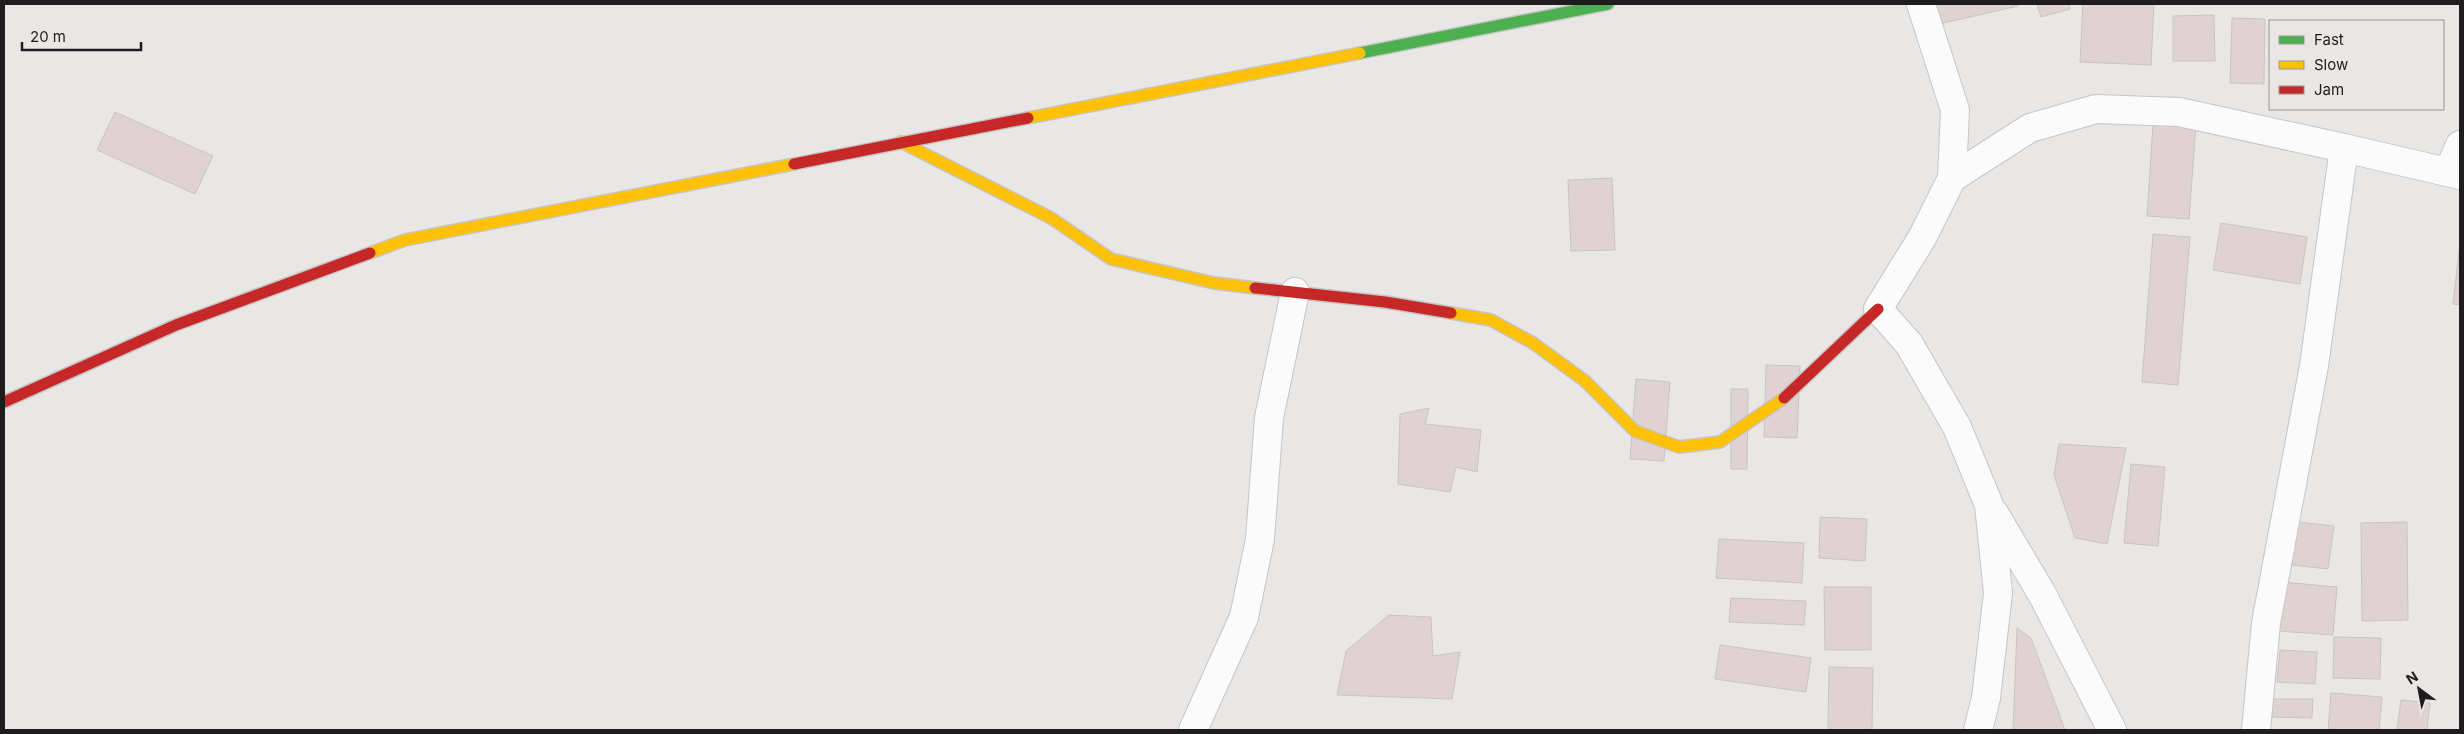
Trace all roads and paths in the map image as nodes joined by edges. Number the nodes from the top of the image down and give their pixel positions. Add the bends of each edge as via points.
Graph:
1 (1608, 4) edge
2 (1921, 4) edge
3 (901, 142) junction
4 (2460, 145) edge
5 (2344, 148) junction
6 (2454, 174) edge
7 (1952, 178) junction
8 (1295, 292) junction
9 (1878, 308) junction
10 (4, 402) edge
11 (1989, 505) junction
12 (1192, 730) edge
13 (1978, 730) edge
14 (2112, 730) edge
15 (2256, 730) edge

1 - 3 street
2 - 7 street via 1955,110
3 - 8 street via 1051,218 1111,259 1214,283
3 - 10 street via 405,240 176,325
4 - 6 street
5 - 6 street
5 - 7 street via 2178,112 2096,109 2030,128
5 - 15 street via 2314,366 2266,623
7 - 9 street via 1922,238
8 - 9 street via 1385,302 1491,320 1533,343 1585,381 1635,431 1679,447 1720,442 1779,403
8 - 12 street via 1269,418 1260,539 1244,617
9 - 11 street via 1909,344 1957,427
11 - 13 street via 1998,593 1986,698
11 - 14 street via 2042,594

